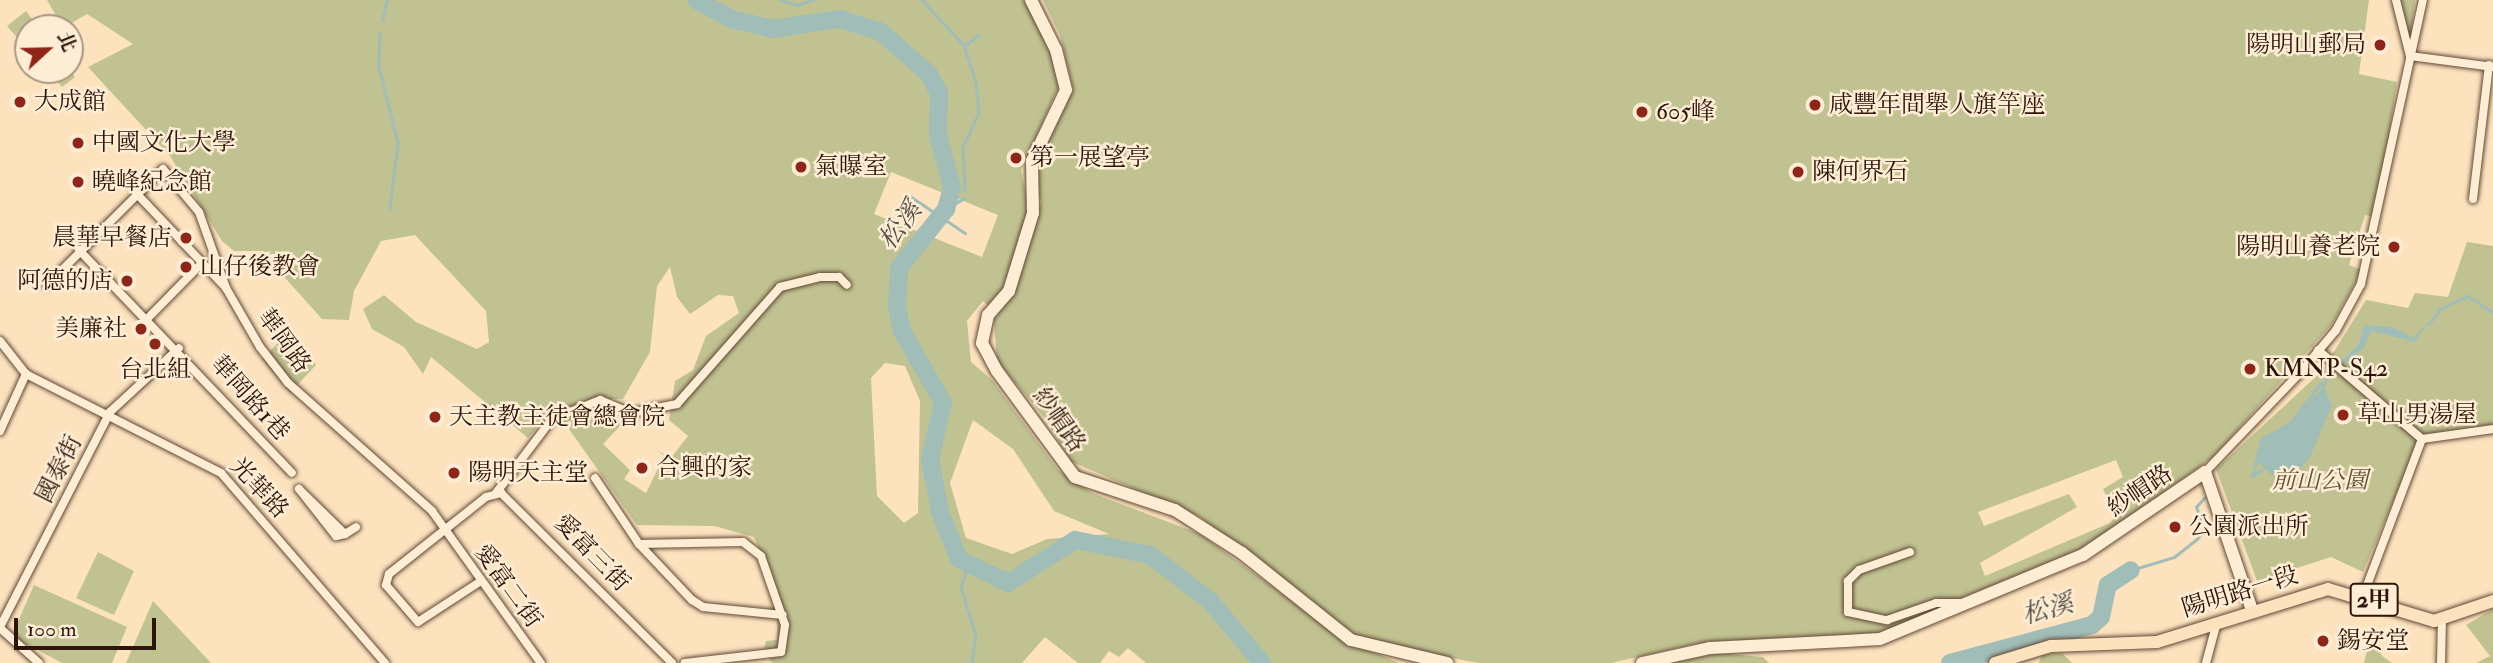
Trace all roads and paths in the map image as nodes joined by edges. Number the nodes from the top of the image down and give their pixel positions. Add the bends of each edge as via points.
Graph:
1 (1031, 0) edge
2 (2396, 0) edge
3 (2423, 0) edge
4 (2410, 56) junction
5 (2491, 66) edge
6 (136, 192) junction
7 (2473, 199) dead end
8 (79, 250) junction
9 (202, 263) junction
10 (47, 285) dead end
11 (847, 285) dead end
12 (226, 288) junction
13 (149, 317) junction
14 (0, 341) edge
15 (179, 348) junction
16 (2318, 350) junction
17 (26, 374) junction
18 (110, 412) junction
19 (2493, 429) edge
20 (0, 430) edge
21 (2422, 439) junction
22 (2205, 472) junction
23 (292, 473) dead end
24 (595, 478) dead end
25 (496, 493) junction
26 (356, 527) dead end
27 (445, 531) junction
28 (345, 534) junction
29 (639, 544) junction
30 (1910, 552) dead end
31 (481, 581) junction
32 (2363, 596) junction
33 (2493, 601) edge
34 (1964, 603) junction
35 (2252, 610) junction
36 (783, 615) junction
37 (2219, 618) junction
38 (2442, 619) junction
39 (0, 628) edge
40 (39, 663) edge
41 (385, 663) edge
42 (541, 663) edge
43 (672, 663) edge
44 (685, 663) edge
45 (1447, 663) edge
46 (1642, 663) edge
47 (1995, 663) edge
48 (2206, 663) edge
49 (2441, 663) edge

1 - 45 street, 紗帽路 via 1056,50 1066,90 1032,161 1033,213 1009,291 988,315 982,343 997,371 1075,477 1175,510 1242,553 1351,640
2 - 4 street
3 - 4 street, 紗帽路
4 - 5 street
4 - 16 street, 紗帽路 via 2362,279
5 - 7 street
6 - 8 street, 華岡路
6 - 9 street
6 - 12 street, 華岡路 via 163,169 199,212
8 - 10 street, 華岡路
8 - 13 street, 華岡路1巷
9 - 12 street
9 - 13 street
11 - 25 street via 839,277 820,277 780,287 677,404 631,413 600,400 552,419
12 - 27 street, 華岡路 via 288,383 432,511
13 - 15 street, 華岡路1巷
14 - 17 street
15 - 18 street, 國泰街
15 - 23 street, 華岡路1巷
16 - 21 street
16 - 22 street, 紗帽路
17 - 18 street, 光華路
17 - 20 street
18 - 39 street, 國泰街
18 - 41 street, 光華路 via 221,474
19 - 21 street
21 - 32 street
22 - 34 street, 紗帽路 via 2083,555
22 - 35 street
24 - 29 street
25 - 27 street
25 - 43 street, 愛富三街 via 513,499
26 - 28 street
27 - 31 street, 愛富二街
27 - 31 street via 389,574 389,593 418,622
28 - 28 street via 304,493 299,489 336,536
29 - 36 street via 702,607
29 - 36 street via 754,546
30 - 34 street via 1859,570 1848,581 1848,612 1887,620 1936,603
31 - 42 street, 愛富二街
32 - 35 main road, 陽明路一段 / 2甲 via 2328,589
32 - 38 main road, 陽明路一段 / 2甲 via 2407,617
33 - 38 main road, 陽明路一段 / 2甲
34 - 46 street, 紗帽路 via 1880,639 1710,648
35 - 37 main road, 陽明路一段 / 2甲
36 - 44 street via 786,639 770,658
37 - 47 main road, 陽明路一段 / 2甲 via 2157,642 2051,646
37 - 48 street
38 - 49 street
39 - 40 street

